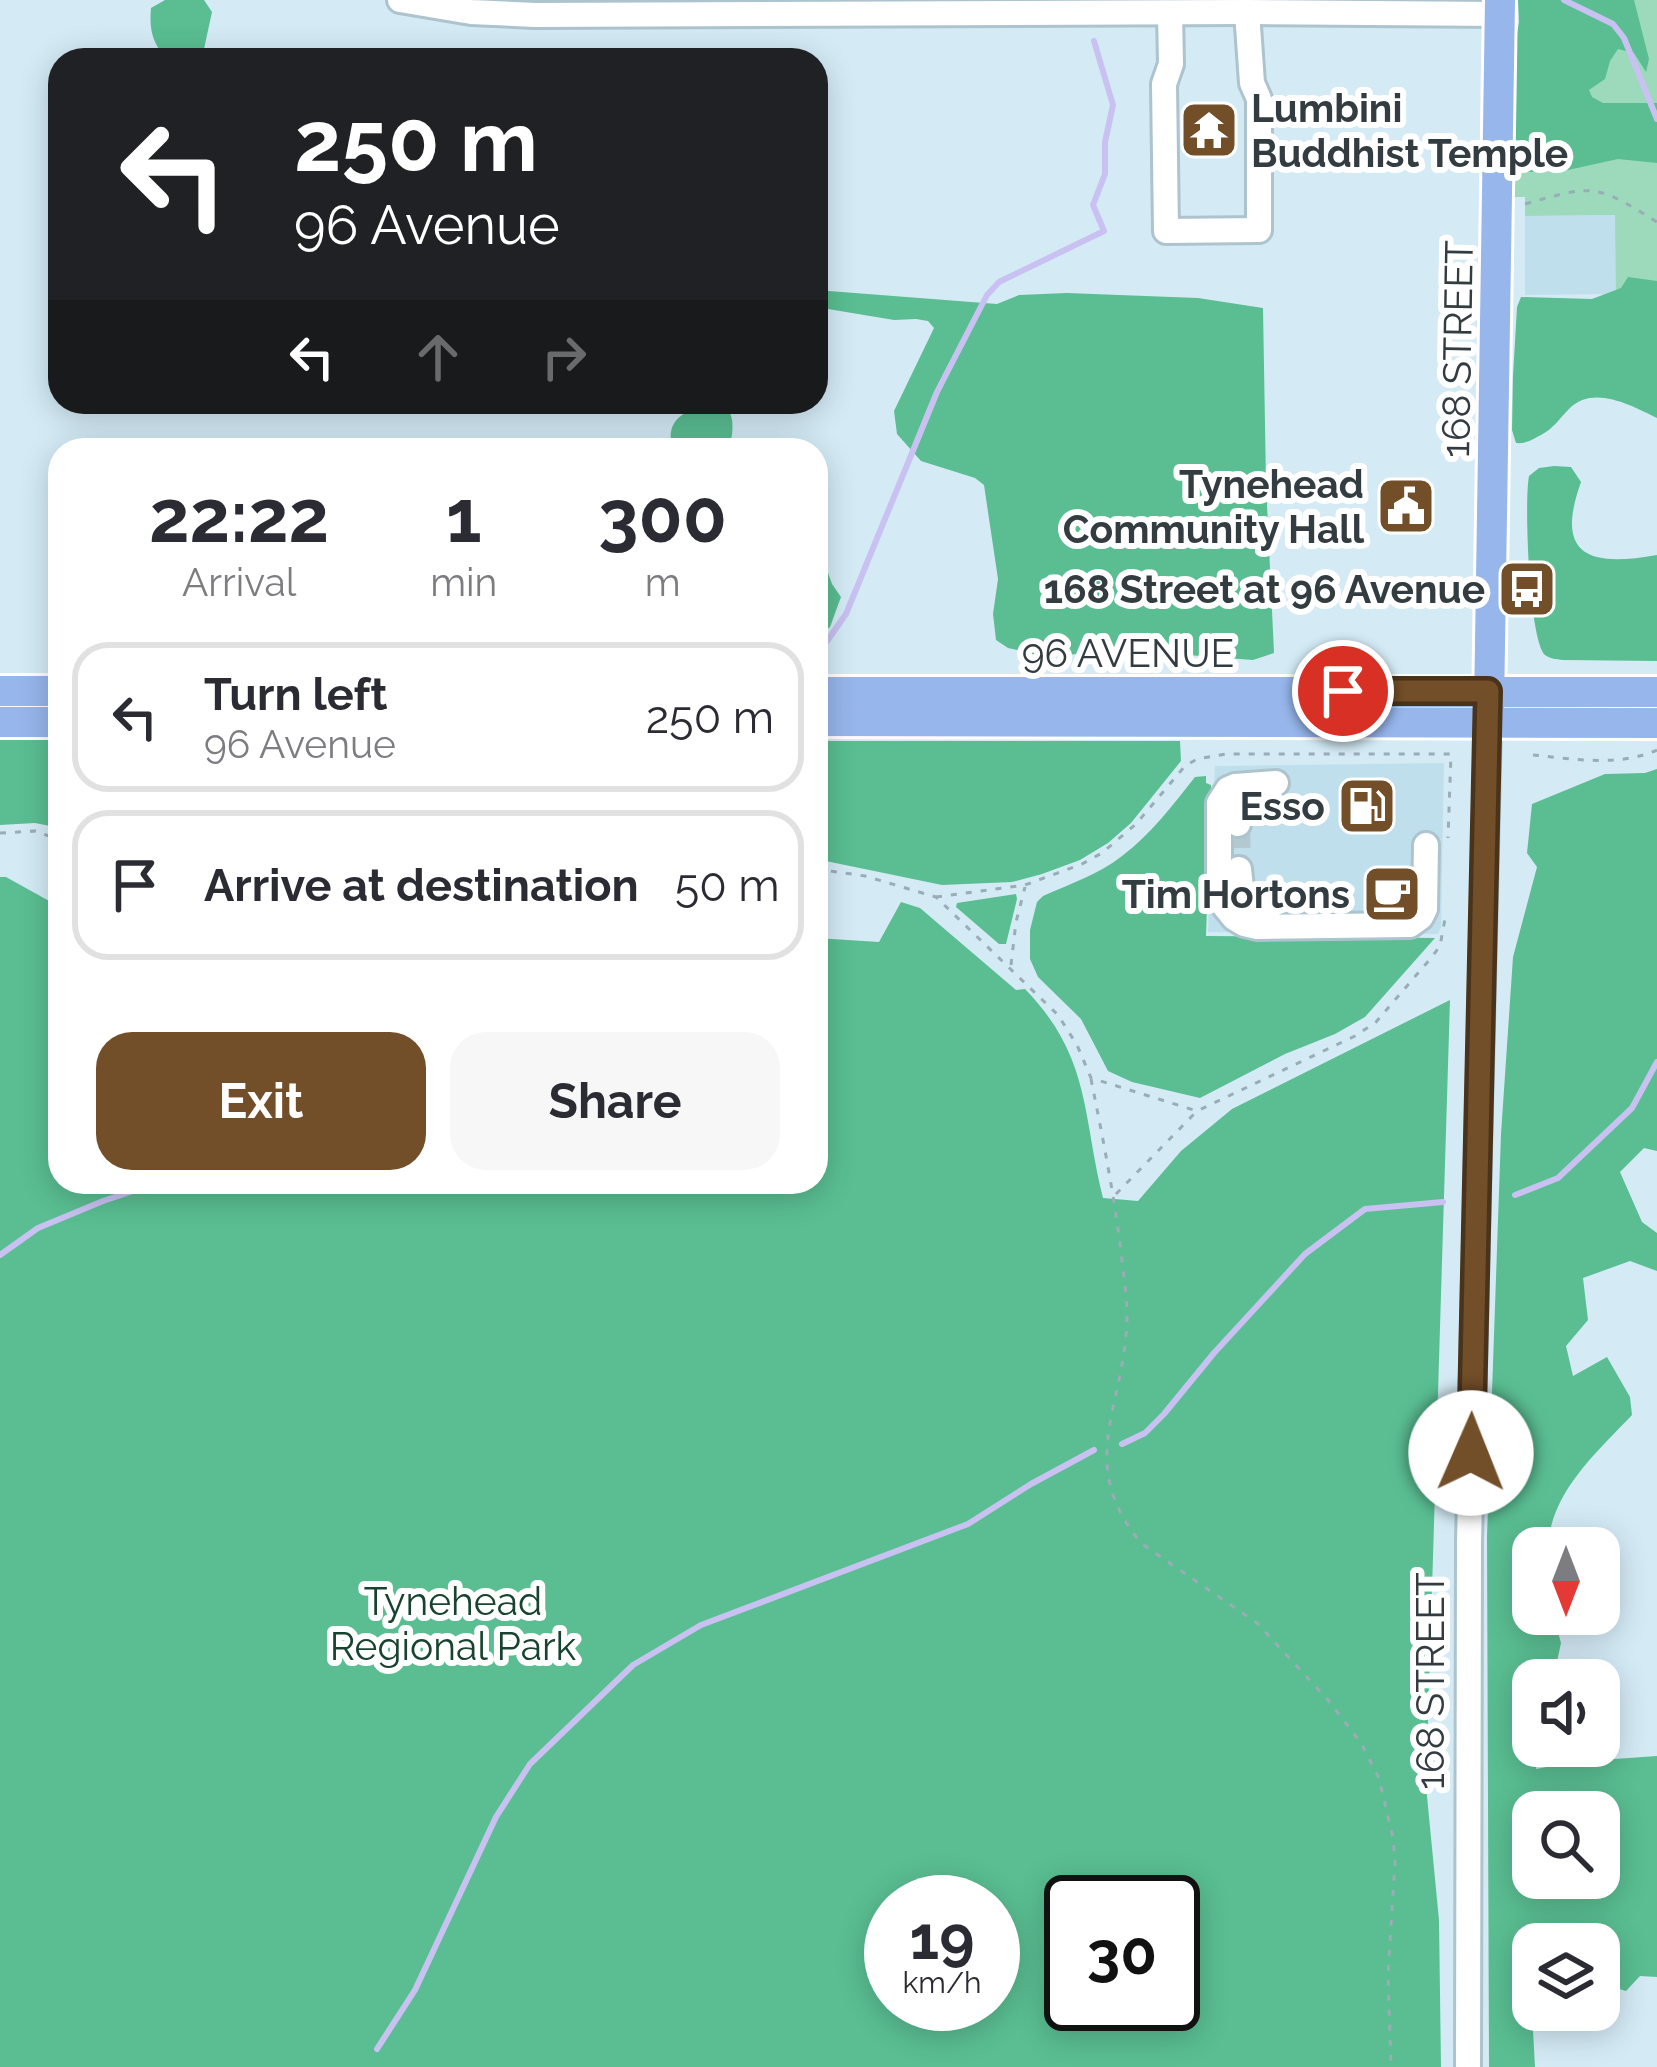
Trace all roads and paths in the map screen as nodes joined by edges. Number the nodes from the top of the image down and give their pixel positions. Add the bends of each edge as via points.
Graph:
1 (400, 0) edge
2 (787, 7) edge
3 (1500, 7) edge
4 (1247, 12) junction
5 (1170, 13) junction
6 (1522, 205) dead end
7 (1657, 222) edge
8 (0, 691) edge
9 (48, 691) edge
10 (828, 692) edge
11 (1657, 692) edge
12 (1488, 706) junction
13 (828, 721) edge
14 (0, 722) edge
15 (48, 722) edge
16 (1657, 723) edge
17 (1657, 751) edge
18 (1533, 755) dead end
19 (1238, 824) dead end
20 (0, 833) edge
21 (48, 836) edge
22 (1437, 845) joint
23 (1239, 869) tunnel mouth
24 (828, 871) edge
25 (1025, 885) junction
26 (1275, 895) dead end
27 (936, 896) junction
28 (1446, 906) dead end
29 (1011, 967) junction
30 (1091, 1078) junction
31 (1197, 1111) junction
32 (1114, 1196) junction
33 (1391, 2067) edge
34 (1468, 2067) edge

1 - 2 street via 512,14
2 - 5 street
3 - 4 street
3 - 12 main road, 168 STREET
4 - 5 street
4 - 5 street via 1259,98 1259,230 1166,231
6 - 7 path via 1599,191
8 - 9 main road
10 - 12 main road, 96 AVENUE
11 - 12 main road, 96 AVENUE
12 - 13 main road, 96 AVENUE
12 - 16 main road, 96 AVENUE
12 - 34 street, 168 STREET via 1469,1542
14 - 15 main road
17 - 18 path via 1636,760
19 - 22 street via 1244,800 1276,791 1235,786 1220,803 1219,893 1226,910 1257,926 1410,925 1425,909
20 - 21 path
22 - 25 path via 1451,754 1226,754 1175,776 1102,853
23 - 26 street via 1248,908 1263,912
24 - 27 path
25 - 27 path
25 - 29 path
27 - 29 path
28 - 31 path via 1440,946 1376,1022
29 - 30 path via 1058,1015
30 - 31 path
30 - 32 path
31 - 32 path
32 - 33 path via 1127,1313 1106,1449 1117,1506 1142,1544 1257,1623 1292,1658 1379,1778 1394,1838

